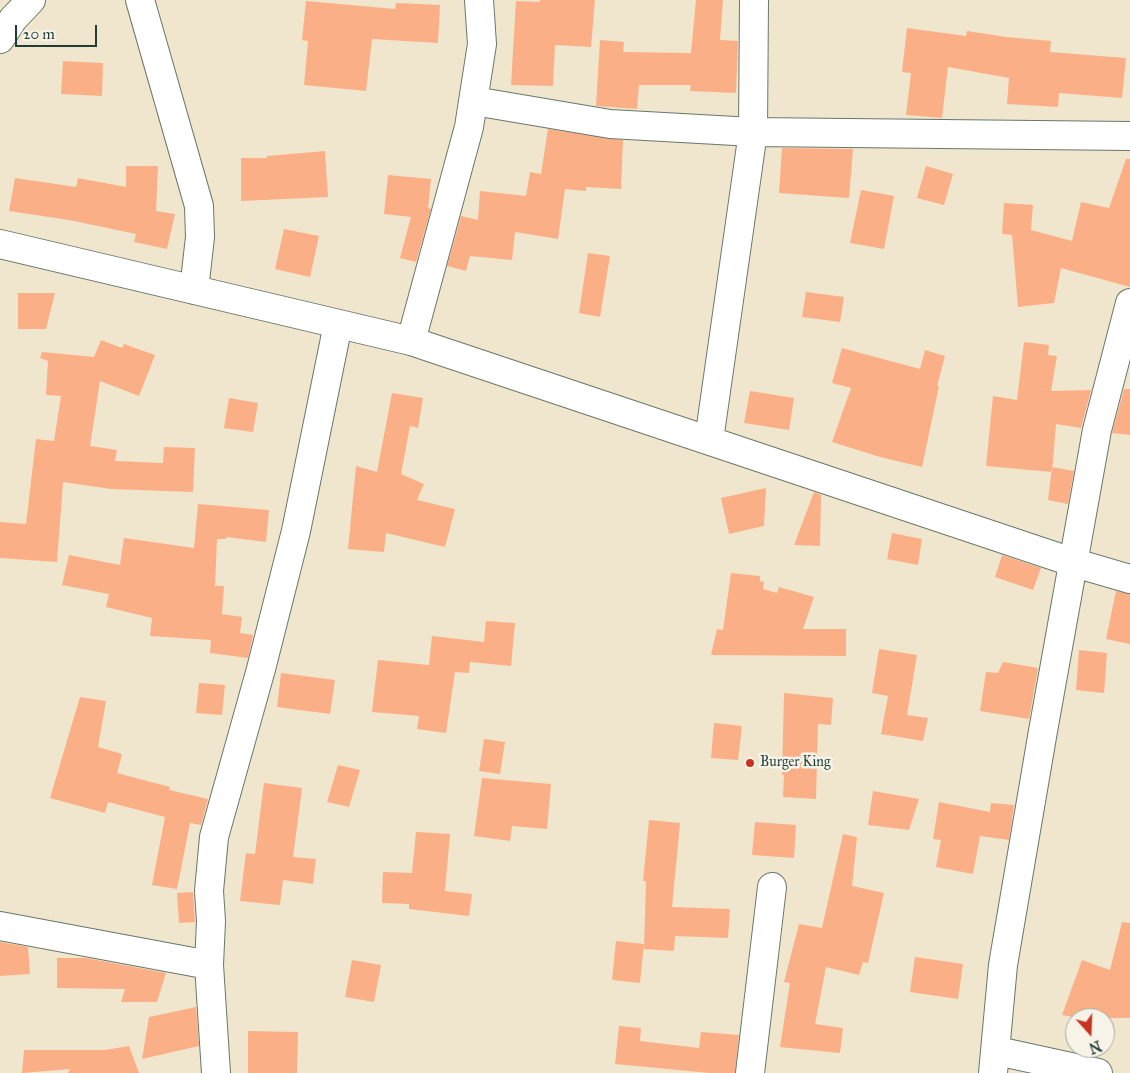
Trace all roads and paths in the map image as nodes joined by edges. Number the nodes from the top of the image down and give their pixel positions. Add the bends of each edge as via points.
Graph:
1 (31, 0) edge
2 (140, 0) edge
3 (479, 0) edge
4 (754, 0) edge
5 (0, 39) edge
6 (474, 101) junction
7 (753, 132) junction
8 (1130, 136) edge
9 (0, 244) edge
10 (194, 290) junction
11 (1130, 303) edge
12 (338, 324) junction
13 (411, 341) junction
14 (709, 440) junction
15 (1074, 563) junction
16 (1130, 579) edge
17 (772, 887) dead end
18 (0, 926) edge
19 (209, 965) junction
20 (995, 1062) edge
21 (216, 1073) edge
22 (750, 1073) edge
23 (1098, 1073) edge

1 - 5 street
2 - 10 street via 199,206 200,237
3 - 6 street via 482,44
4 - 7 street
6 - 7 street via 610,124
6 - 13 street
7 - 8 street
7 - 14 street
9 - 10 street
10 - 12 street
11 - 15 street via 1097,430
12 - 13 street
12 - 19 street via 296,532 214,837 209,891
13 - 14 street
14 - 15 street
15 - 16 street
15 - 20 street via 1006,946
17 - 22 street
18 - 19 street
19 - 21 street
20 - 23 street

